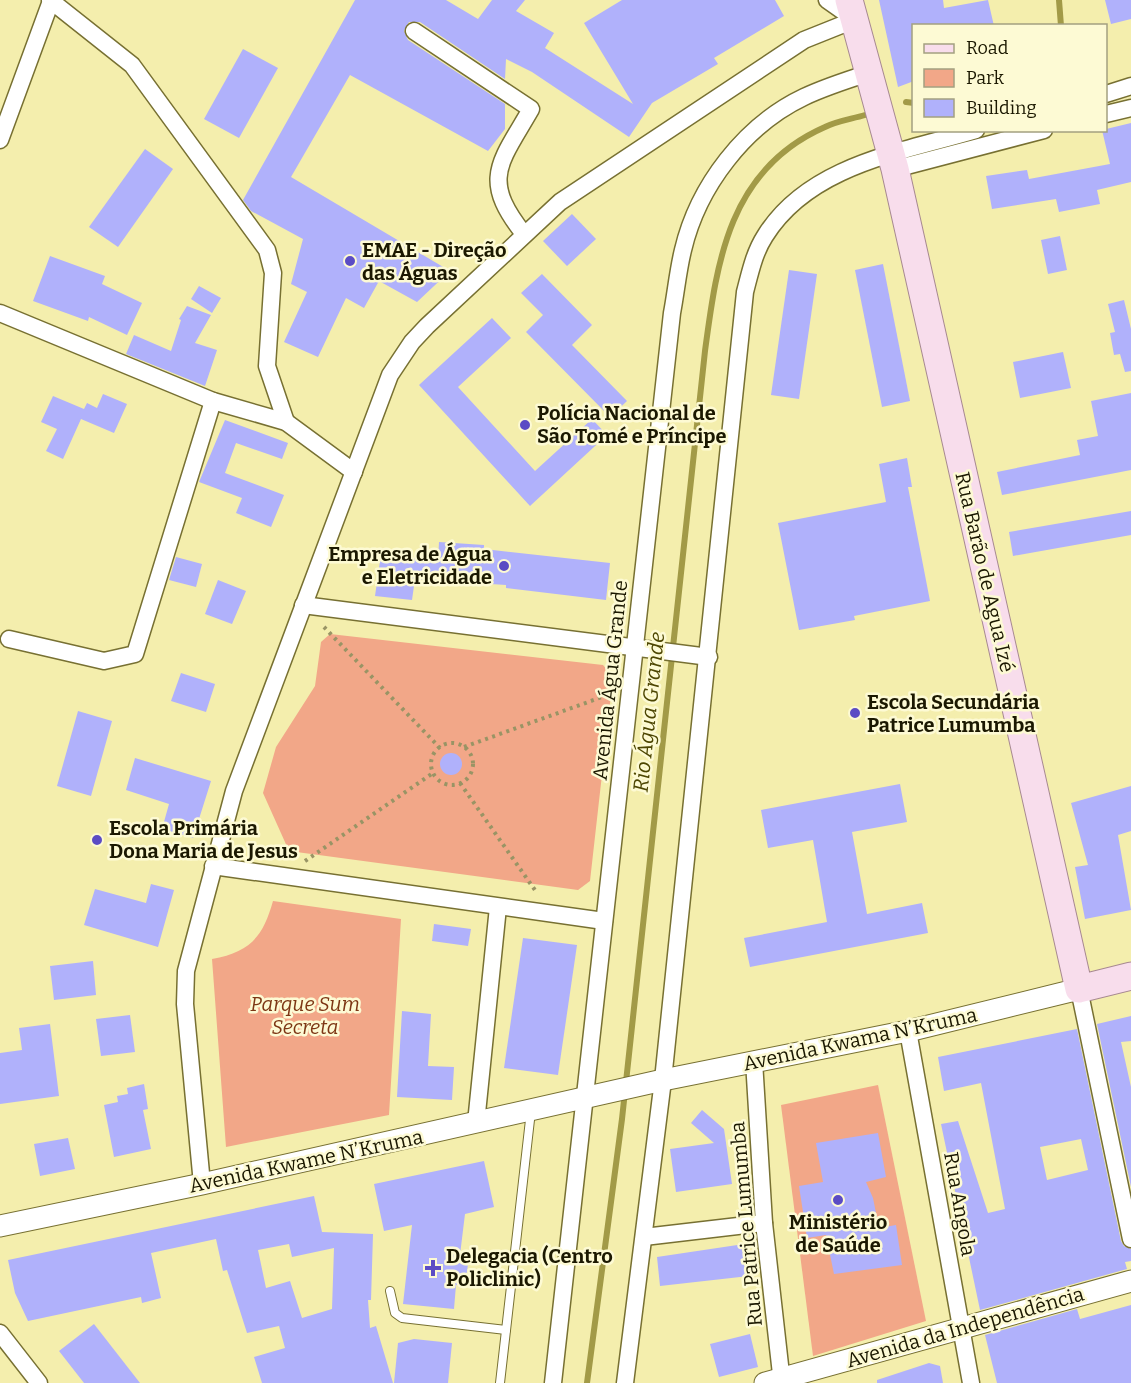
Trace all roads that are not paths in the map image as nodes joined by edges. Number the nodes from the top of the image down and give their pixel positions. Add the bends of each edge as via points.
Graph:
1 (50, 0) edge
2 (827, 0) edge
3 (852, 10) edge
4 (414, 32) dead end
5 (869, 73) junction
6 (1131, 86) edge
7 (1107, 94) edge
8 (1131, 108) edge
9 (1107, 114) edge
10 (971, 132) edge
11 (1035, 132) edge
12 (0, 140) edge
13 (893, 162) junction
14 (524, 234) junction
15 (0, 313) edge
16 (213, 401) junction
17 (286, 422) junction
18 (354, 472) junction
19 (303, 605) junction
20 (9, 639) dead end
21 (634, 648) junction
22 (700, 656) junction
23 (213, 866) junction
24 (498, 907) junction
25 (604, 921) junction
26 (1131, 976) edge
27 (1079, 989) junction
28 (908, 1031) junction
29 (753, 1061) junction
30 (663, 1080) junction
31 (612, 1092) joint
32 (584, 1098) junction
33 (531, 1111) junction
34 (476, 1123) junction
35 (202, 1184) junction
36 (764, 1223) junction
37 (0, 1226) edge
38 (644, 1237) junction
39 (1131, 1239) edge
40 (1131, 1281) edge
41 (390, 1291) dead end
42 (961, 1328) junction
43 (506, 1329) junction
44 (0, 1334) edge
45 (776, 1381) edge
46 (39, 1383) edge
47 (500, 1383) edge
48 (553, 1383) edge
49 (625, 1383) edge
50 (971, 1383) edge

1 - 12 street
1 - 17 street via 132,65 267,250 273,273 267,366
2 - 3 street
3 - 5 main road, Rua Barão de Agua Izé
3 - 14 street via 560,202
4 - 14 street via 531,109 500,164 497,182 500,200
5 - 13 main road, Rua Barão de Agua Izé
5 - 21 street, Avenida Água Grande via 803,98 753,133 720,169 692,222 683,248 672,313
6 - 7 street
8 - 9 street
10 - 13 street
11 - 13 street
13 - 22 street via 857,164 798,198 764,237 753,263 745,292
13 - 27 main road, Rua Barão de Agua Izé
14 - 18 street via 427,326 399,360 376,407
15 - 16 street
16 - 17 street
16 - 20 street via 135,654 104,661
17 - 18 street
18 - 19 street
19 - 21 street
19 - 23 street via 234,791
21 - 22 street
21 - 25 street, Avenida Água Grande
22 - 30 street
23 - 24 street
23 - 35 street via 184,987
24 - 25 street
24 - 34 street
25 - 32 street, Avenida Água Grande
26 - 27 main road
27 - 28 street, Avenida Kwama N’Kruma
27 - 39 street
28 - 29 street, Avenida Kwama N’Kruma
28 - 42 street, Rua Angola
29 - 30 street, Avenida Kwama N’Kruma
29 - 36 street, Rua Patrice Lumumba
30 - 31 street, Avenida Kwama N’Kruma
30 - 38 street
31 - 32 street, Avenida Kwame N’Kruma
32 - 33 street, Avenida Kwame N’Kruma
32 - 48 street, Avenida Água Grande
33 - 34 street, Avenida Kwame N’Kruma
33 - 43 lane
34 - 35 street, Avenida Kwame N’Kruma
35 - 37 street, Avenida Kwame N’Kruma
36 - 38 street
36 - 45 street, Rua Patrice Lumumba
38 - 49 street
40 - 42 street, Avenida da Independência
41 - 43 lane via 395,1313 402,1318
42 - 45 street, Avenida da Independência
42 - 50 street, Rua Angola
43 - 47 lane
44 - 46 street

